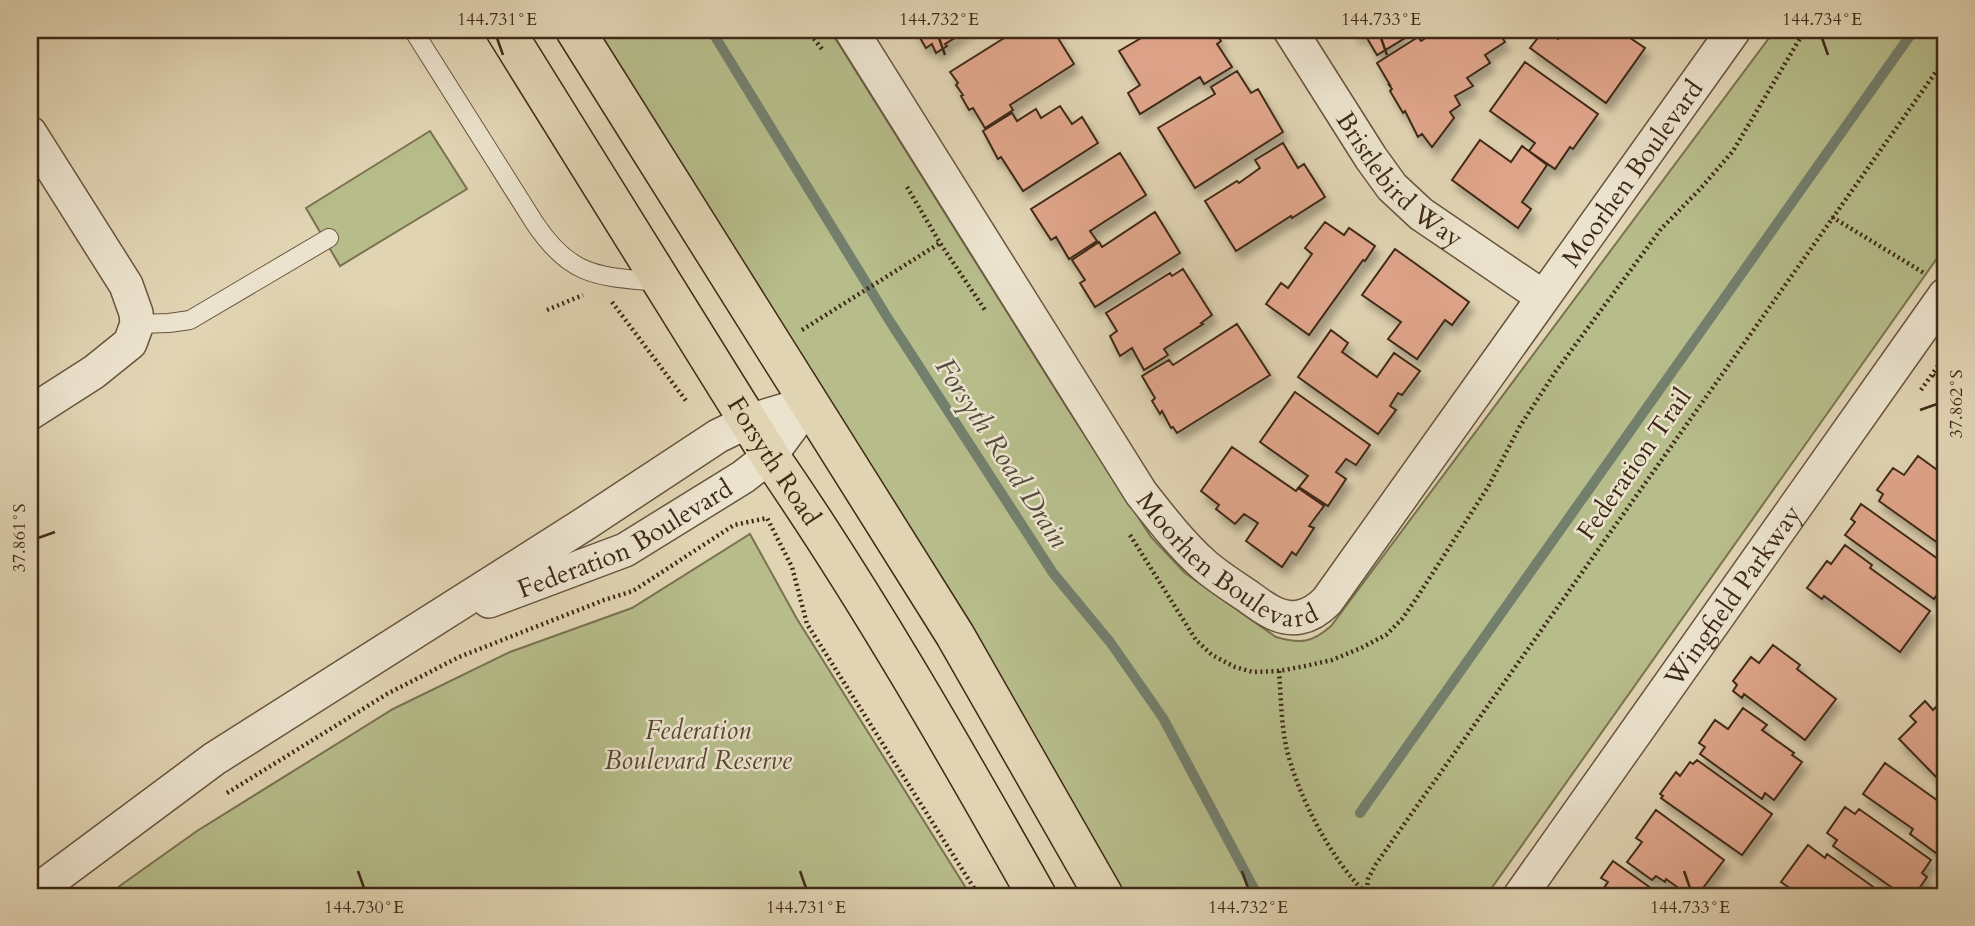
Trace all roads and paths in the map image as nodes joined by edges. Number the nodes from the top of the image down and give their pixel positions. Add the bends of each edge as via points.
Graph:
1 (413, 30) edge
2 (505, 30) edge
3 (575, 30) edge
4 (807, 30) edge
5 (851, 30) edge
6 (1290, 30) edge
7 (1734, 30) edge
8 (1805, 30) edge
9 (822, 50) dead end
10 (1945, 59) edge
11 (30, 133) edge
12 (904, 181) dead end
13 (1832, 217) junction
14 (329, 238) dead end
15 (940, 243) junction
16 (662, 282) junction
17 (1940, 287) edge
18 (589, 292) dead end
19 (605, 294) dead end
20 (1544, 297) junction
21 (547, 310) dead end
22 (988, 315) dead end
23 (137, 324) junction
24 (801, 331) dead end
25 (1934, 335) edge
26 (1933, 375) dead end
27 (1945, 384) edge
28 (687, 401) dead end
29 (809, 403) junction
30 (30, 413) edge
31 (749, 421) junction
32 (770, 456) junction
33 (1123, 525) dead end
34 (421, 627) junction
35 (1279, 671) junction
36 (220, 797) dead end
37 (37, 891) edge
38 (1945, 891) edge
39 (1366, 894) edge
40 (979, 896) edge
41 (1037, 896) edge
42 (1104, 896) edge
43 (1520, 896) edge
44 (1941, 896) edge

1 - 16 lane via 553,248 566,260 604,277
2 - 16 highway, Forsyth Road
3 - 29 highway
4 - 9 path
5 - 20 street, Moorhen Boulevard via 1141,493 1203,564 1280,616 1301,617 1327,601
6 - 20 street, Bristlebird Way via 1392,187 1421,214
7 - 20 street, Moorhen Boulevard
8 - 35 path via 1733,151 1661,229 1556,371 1520,426 1489,487 1402,619 1386,635 1361,648 1332,660
10 - 13 path, Federation Trail
11 - 23 street via 126,285 136,307
12 - 15 path
13 - 17 path
13 - 39 path, Federation Trail via 1376,864 1367,879
14 - 23 lane via 190,320
15 - 22 path
15 - 24 path
16 - 31 highway, Forsyth Road
17 - 25 street, Wingfield Parkway
18 - 21 path
19 - 28 path
23 - 30 street via 123,350
25 - 43 street, Wingfield Parkway
26 - 27 path
29 - 31 street, Federation Boulevard
29 - 32 street, Federation Boulevard
29 - 42 highway via 954,635
31 - 32 highway, Forsyth Road
31 - 34 street, Federation Boulevard via 718,436
32 - 34 street, Federation Boulevard via 625,550
32 - 41 highway, Forsyth Road via 887,639
33 - 35 path via 1204,649 1235,667
34 - 37 street, Federation Boulevard via 215,759
35 - 39 path via 1282,723 1293,769 1343,869
36 - 40 path via 387,694 459,657 633,591 734,525 767,517 792,567 807,624
38 - 44 path

